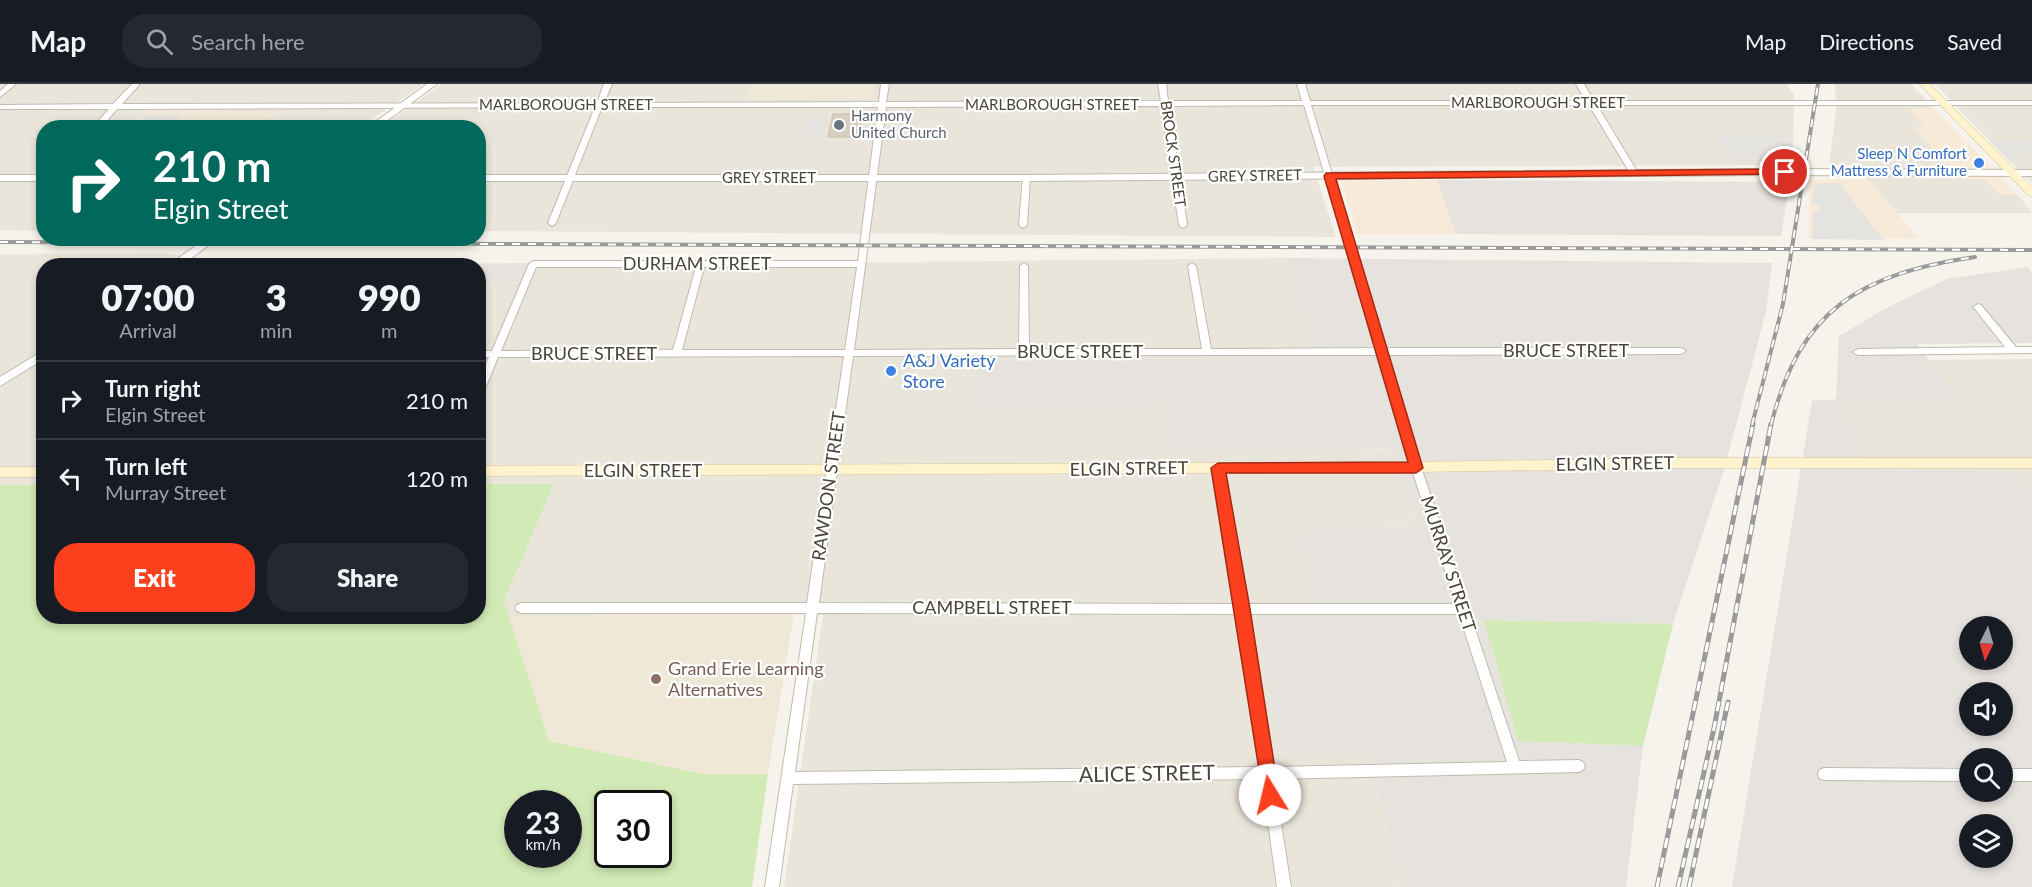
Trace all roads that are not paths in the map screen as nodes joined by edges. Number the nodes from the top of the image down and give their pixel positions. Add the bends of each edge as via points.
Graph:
1 (12, 84) edge
2 (136, 84) edge
3 (433, 84) edge
4 (608, 84) edge
5 (885, 84) edge
6 (1162, 84) edge
7 (1301, 84) edge
8 (1580, 84) edge
9 (1925, 84) edge
10 (0, 95) edge
11 (1307, 103) junction
12 (1592, 103) junction
13 (1943, 103) junction
14 (2032, 103) edge
15 (1166, 104) junction
16 (403, 105) junction
17 (598, 105) junction
18 (882, 105) junction
19 (116, 106) junction
20 (0, 107) edge
21 (103, 120) edge
22 (382, 120) edge
23 (1634, 173) junction
24 (2012, 173) junction
25 (2032, 173) edge
26 (1330, 176) junction
27 (1177, 177) junction
28 (0, 178) edge
29 (36, 178) edge
30 (486, 178) edge
31 (570, 178) junction
32 (872, 178) junction
33 (1026, 178) junction
34 (2032, 193) edge
35 (552, 223) dead end
36 (1023, 225) dead end
37 (1183, 225) dead end
38 (202, 246) edge
39 (184, 258) edge
40 (701, 263) junction
41 (862, 264) junction
42 (1024, 266) dead end
43 (1192, 266) dead end
44 (1978, 307) dead end
45 (2013, 350) junction
46 (2032, 350) edge
47 (1024, 351) junction
48 (1681, 351) dead end
49 (848, 352) junction
50 (1207, 352) junction
51 (1383, 352) junction
52 (1858, 352) dead end
53 (677, 353) junction
54 (486, 354) edge
55 (495, 354) junction
56 (36, 359) edge
57 (486, 375) edge
58 (0, 382) edge
59 (2032, 463) edge
60 (1218, 468) junction
61 (1416, 468) junction
62 (486, 471) edge
63 (832, 471) junction
64 (0, 472) edge
65 (36, 472) edge
66 (520, 608) dead end
67 (811, 608) junction
68 (1243, 609) junction
69 (1462, 609) junction
70 (1580, 766) dead end
71 (1515, 767) junction
72 (1267, 772) junction
73 (1824, 774) dead end
74 (1959, 775) edge
75 (2013, 775) edge
76 (2032, 775) edge
77 (787, 778) junction
78 (771, 887) edge
79 (1284, 887) edge

1 - 10 street
2 - 19 street
3 - 16 street
4 - 17 street
5 - 18 street, RAWDON STREET
6 - 15 street, BROCK STREET
7 - 11 street, MURRAY STREET
8 - 12 street
9 - 13 main road
11 - 12 street, MARLBOROUGH STREET
11 - 15 street, MARLBOROUGH STREET
11 - 26 street, MURRAY STREET
12 - 13 street, MARLBOROUGH STREET
12 - 23 street
13 - 14 street, MARLBOROUGH STREET
13 - 24 main road
15 - 18 street, MARLBOROUGH STREET
15 - 27 street, BROCK STREET
16 - 17 street, MARLBOROUGH STREET
16 - 19 street, MARLBOROUGH STREET
16 - 22 street
17 - 18 street, MARLBOROUGH STREET
17 - 31 street
18 - 32 street, RAWDON STREET
19 - 20 street, MARLBOROUGH STREET
19 - 21 street
23 - 24 street, GREY STREET
23 - 26 street, GREY STREET
24 - 25 street, GREY STREET
24 - 34 main road
26 - 27 street, GREY STREET
26 - 51 street, MURRAY STREET
27 - 33 street, GREY STREET
27 - 37 street, BROCK STREET
28 - 29 street
30 - 31 street, GREY STREET
31 - 32 street, GREY STREET
31 - 35 street
32 - 33 street, GREY STREET
32 - 41 street, RAWDON STREET
33 - 36 street
38 - 39 street
40 - 41 street, DURHAM STREET
40 - 53 street
40 - 55 street, DURHAM STREET via 533,264
41 - 49 street, RAWDON STREET
42 - 47 street
43 - 50 street
44 - 45 street
45 - 46 street
45 - 52 street
47 - 49 street, BRUCE STREET
47 - 50 street, BRUCE STREET
48 - 51 street, BRUCE STREET
49 - 53 street, BRUCE STREET
49 - 63 street, RAWDON STREET
50 - 51 street, BRUCE STREET
51 - 61 street, MURRAY STREET
53 - 55 street, BRUCE STREET
54 - 55 street, BRUCE STREET
55 - 57 street
56 - 58 street
59 - 61 main road, ELGIN STREET
60 - 61 main road, ELGIN STREET
60 - 63 main road, ELGIN STREET
60 - 68 street
61 - 69 street, MURRAY STREET
62 - 63 main road, ELGIN STREET
63 - 67 street, RAWDON STREET
64 - 65 main road
66 - 67 street, CAMPBELL STREET
67 - 68 street, CAMPBELL STREET
67 - 77 street, RAWDON STREET
68 - 69 street, CAMPBELL STREET
68 - 72 street
69 - 71 street, MURRAY STREET
70 - 71 street, ALICE STREET
71 - 72 street, ALICE STREET
72 - 77 street, ALICE STREET
72 - 79 street
73 - 74 street
75 - 76 street
77 - 78 street, RAWDON STREET

